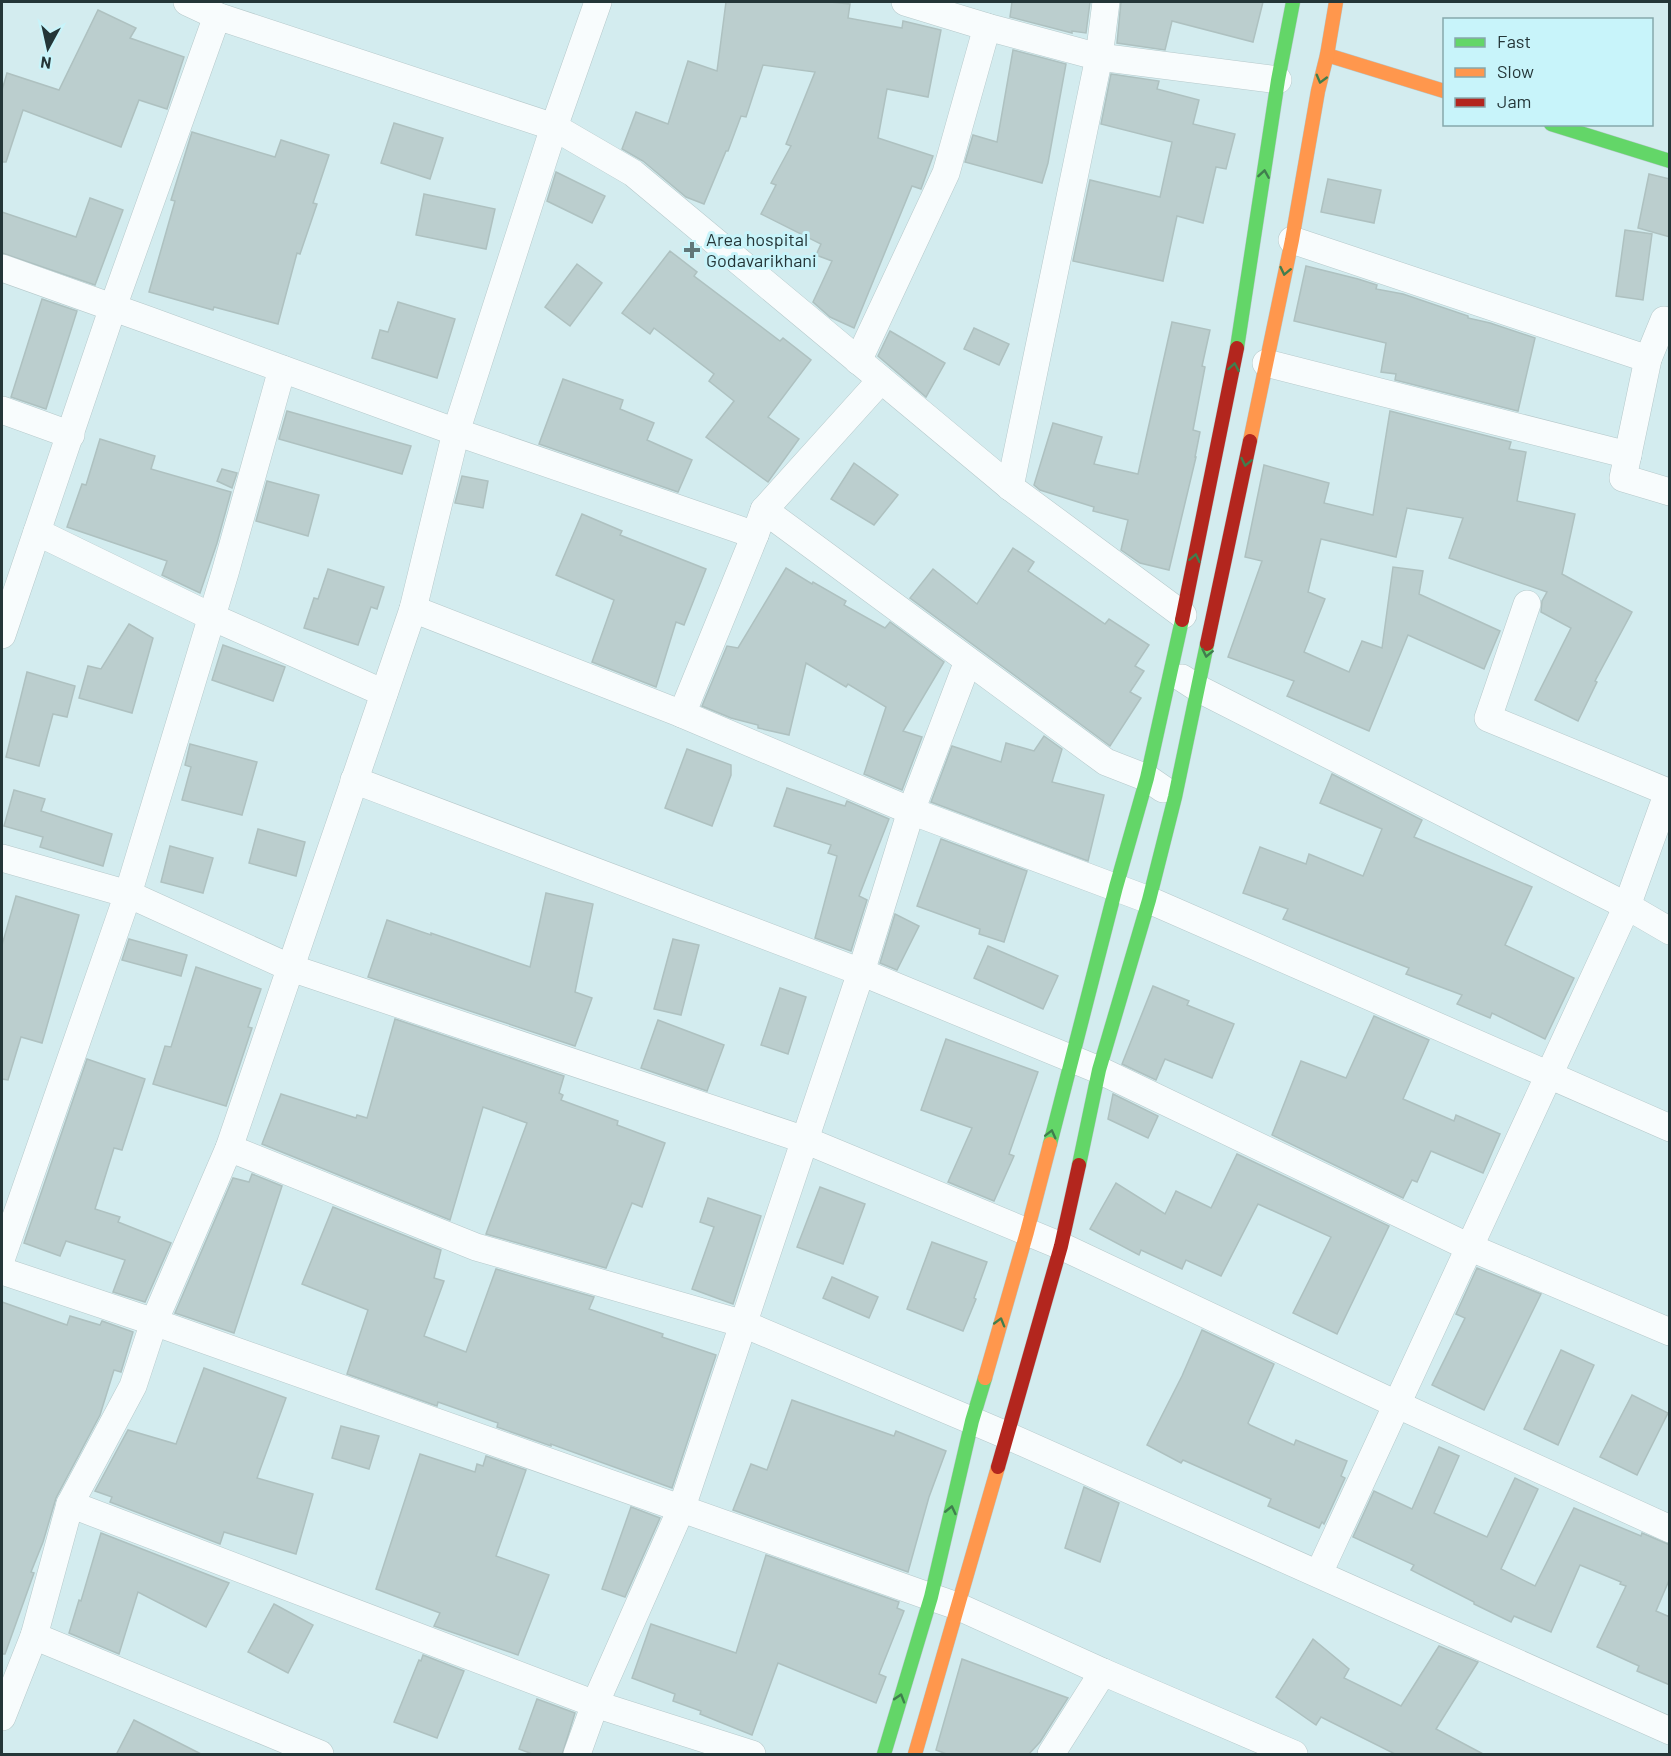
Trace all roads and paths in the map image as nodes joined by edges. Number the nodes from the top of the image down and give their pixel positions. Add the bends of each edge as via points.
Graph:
1 (187, 2) edge
2 (598, 2) edge
3 (906, 2) edge
4 (1106, 2) edge
5 (1293, 2) edge
6 (1336, 2) edge
7 (217, 16) junction
8 (987, 27) junction
9 (1327, 55) junction
10 (1099, 57) junction
11 (1278, 80) junction
12 (1443, 91) edge
13 (1557, 126) edge
14 (554, 127) junction
15 (1670, 161) edge
16 (1292, 240) junction
17 (2, 268) edge
18 (113, 307) junction
19 (1670, 322) edge
20 (1648, 359) junction
21 (858, 361) junction
22 (1266, 363) junction
23 (282, 369) junction
24 (881, 380) junction
25 (2, 410) edge
26 (456, 432) junction
27 (71, 435) junction
28 (1628, 455) junction
29 (1010, 487) junction
30 (1670, 492) edge
31 (759, 522) junction
32 (37, 532) junction
33 (1527, 604) dead end
34 (412, 609) junction
35 (1183, 615) junction
36 (212, 617) junction
37 (2, 635) edge
38 (968, 661) junction
39 (1171, 671) junction
40 (1199, 689) junction
41 (384, 693) junction
42 (682, 714) junction
43 (1147, 778) junction
44 (354, 780) junction
45 (1176, 797) junction
46 (911, 811) junction
47 (2, 858) edge
48 (1116, 887) junction
49 (128, 894) junction
50 (1149, 900) junction
51 (1627, 906) junction
52 (1670, 931) edge
53 (291, 968) junction
54 (861, 972) junction
55 (1071, 1059) junction
56 (1099, 1070) junction
57 (1548, 1076) junction
58 (1670, 1128) edge
59 (806, 1140) junction
60 (229, 1148) junction
61 (1027, 1232) junction
62 (1061, 1246) junction
63 (1469, 1247) junction
64 (2, 1257) edge
65 (2, 1271) edge
66 (154, 1322) junction
67 (744, 1323) junction
68 (1670, 1332) edge
69 (1396, 1404) junction
70 (972, 1421) junction
71 (1006, 1435) junction
72 (70, 1504) junction
73 (682, 1508) junction
74 (1670, 1529) edge
75 (1318, 1573) junction
76 (931, 1597) junction
77 (957, 1606) junction
78 (34, 1635) junction
79 (1103, 1672) junction
80 (595, 1704) junction
81 (2, 1717) edge
82 (1670, 1731) edge
83 (320, 1755) edge
84 (577, 1755) edge
85 (752, 1755) edge
86 (884, 1755) edge
87 (915, 1755) edge
88 (1051, 1755) edge
89 (1294, 1755) edge

1 - 7 street
2 - 14 street
3 - 8 street
4 - 10 street
5 - 11 main road
6 - 9 main road
7 - 14 street
7 - 18 street
8 - 10 street
8 - 21 street via 946,173
9 - 12 main road
9 -> 16 main road
10 - 11 street
10 - 29 street
35 -> 11 main road via 1234,368
13 - 15 main road
14 - 21 street via 633,173
14 - 26 street
16 - 20 street
16 -> 22 main road
17 - 18 street
18 - 23 street
18 - 27 street
19 - 20 street via 1664,320
20 - 28 street
21 - 24 street
22 - 28 street
22 -> 40 main road
23 - 26 street
23 - 36 street
24 - 29 street
24 - 31 street
25 - 27 street
26 - 31 street
26 - 34 street
27 - 32 street
28 - 30 street via 1623,478
29 - 35 street
31 - 38 street
31 - 42 street
32 - 36 street
32 - 37 street
33 - 51 street via 1488,718 1668,792
34 - 41 street
34 - 42 street
35 - 39 main road
36 - 41 street
36 - 49 street
38 - 43 street via 1106,762
38 - 46 street
39 - 40 street
39 - 43 main road
40 - 45 main road
40 - 51 street
41 - 44 street
42 - 46 street
43 - 45 street
43 - 48 main road
44 - 53 street
44 - 54 street
45 - 50 main road
46 - 48 street
46 - 54 street
47 - 49 street
48 - 50 street
48 - 55 main road
49 - 53 street
49 - 64 street
50 - 56 main road
50 - 57 street
51 - 52 street
51 - 57 street
53 - 59 street
53 - 60 street
54 - 55 street
54 - 59 street
55 - 56 street
61 -> 55 main road
56 - 62 main road
56 - 63 street
57 - 58 street
57 - 63 street
59 - 61 street
59 - 67 street
60 - 66 street
60 - 67 street via 476,1247
61 - 62 street
70 -> 61 main road
62 - 69 street
62 - 71 main road
63 - 68 street
63 - 69 street
65 - 66 street
66 - 72 street via 133,1386
66 - 73 street
67 - 70 street
67 - 73 street
69 - 74 street
69 - 75 street
70 - 71 street
76 -> 70 main road
71 - 75 street
71 - 77 main road
72 - 78 street
72 - 80 street
73 - 76 street
73 - 80 street
75 - 82 street
76 - 77 street
86 -> 76 main road
77 - 79 street
77 - 87 main road
78 - 81 street
78 - 83 street
79 - 88 street
79 - 89 street
80 - 84 street
80 - 85 street

